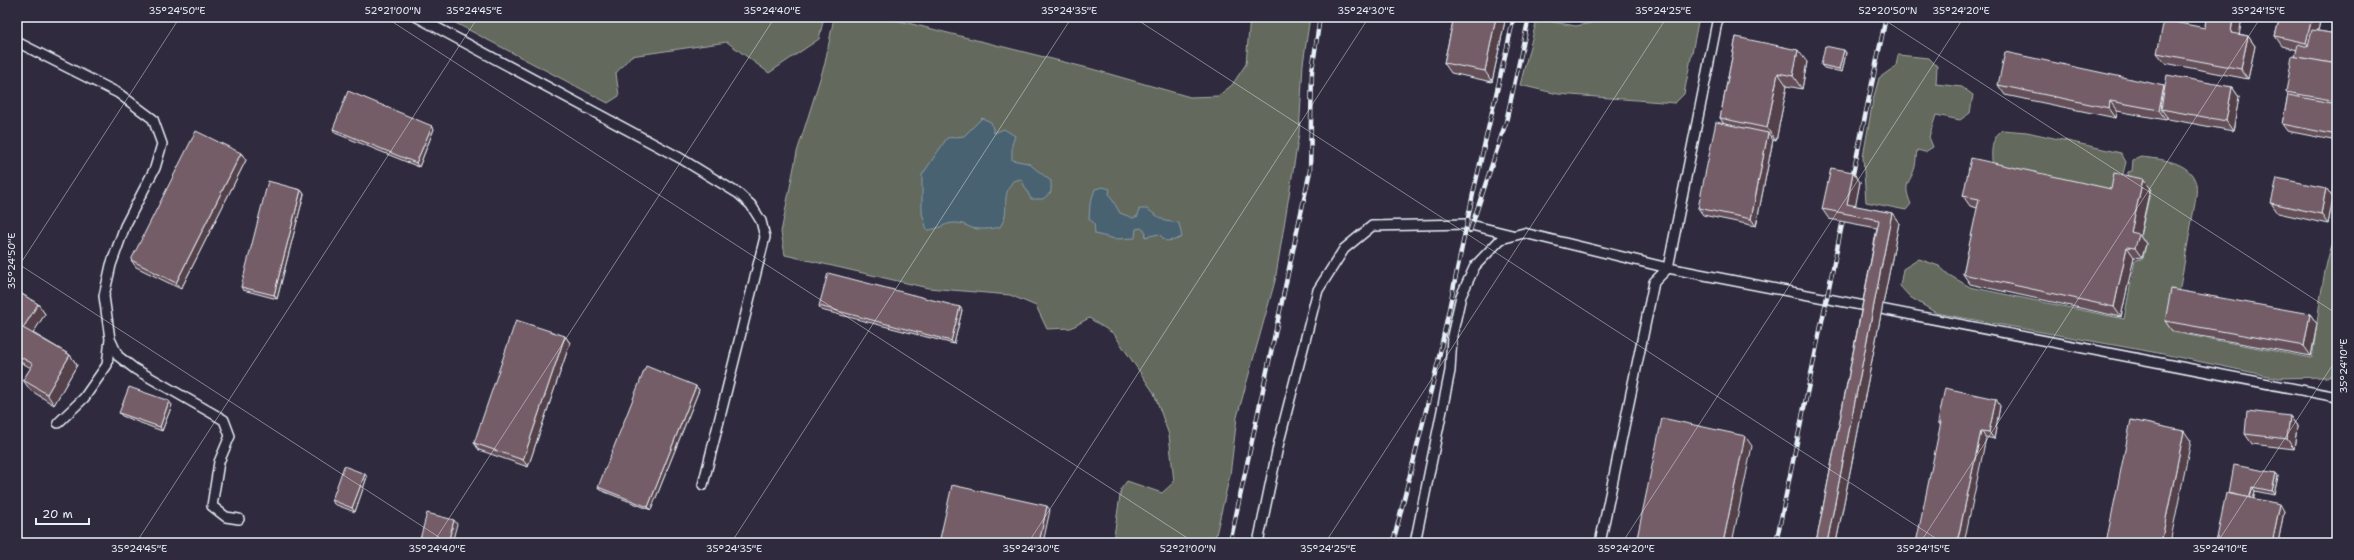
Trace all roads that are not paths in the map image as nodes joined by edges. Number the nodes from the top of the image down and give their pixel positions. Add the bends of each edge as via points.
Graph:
1 (417, 17) edge
2 (1718, 17) edge
3 (17, 42) edge
4 (1513, 236) junction
5 (1668, 268) junction
6 (110, 339) junction
7 (2337, 397) edge
8 (58, 423) dead end
9 (703, 484) dead end
10 (239, 519) dead end
11 (1258, 543) edge
12 (1415, 543) edge
13 (1600, 543) edge

1 - 9 lane via 680,158 739,194 751,205 761,221 765,237
2 - 5 lane
3 - 6 lane via 118,93 152,119 162,144 155,168 125,226 111,265 104,296
4 - 5 lane via 1524,233
4 - 11 lane via 1467,224 1372,226 1344,249 1318,290 1279,442
4 - 12 lane via 1501,239 1475,266 1461,296 1452,336 1447,387
5 - 7 lane
5 - 13 lane via 1654,282
6 - 8 lane via 107,365 84,398
6 - 10 lane via 118,356 135,369 224,420 230,436 219,462 212,506 226,517

